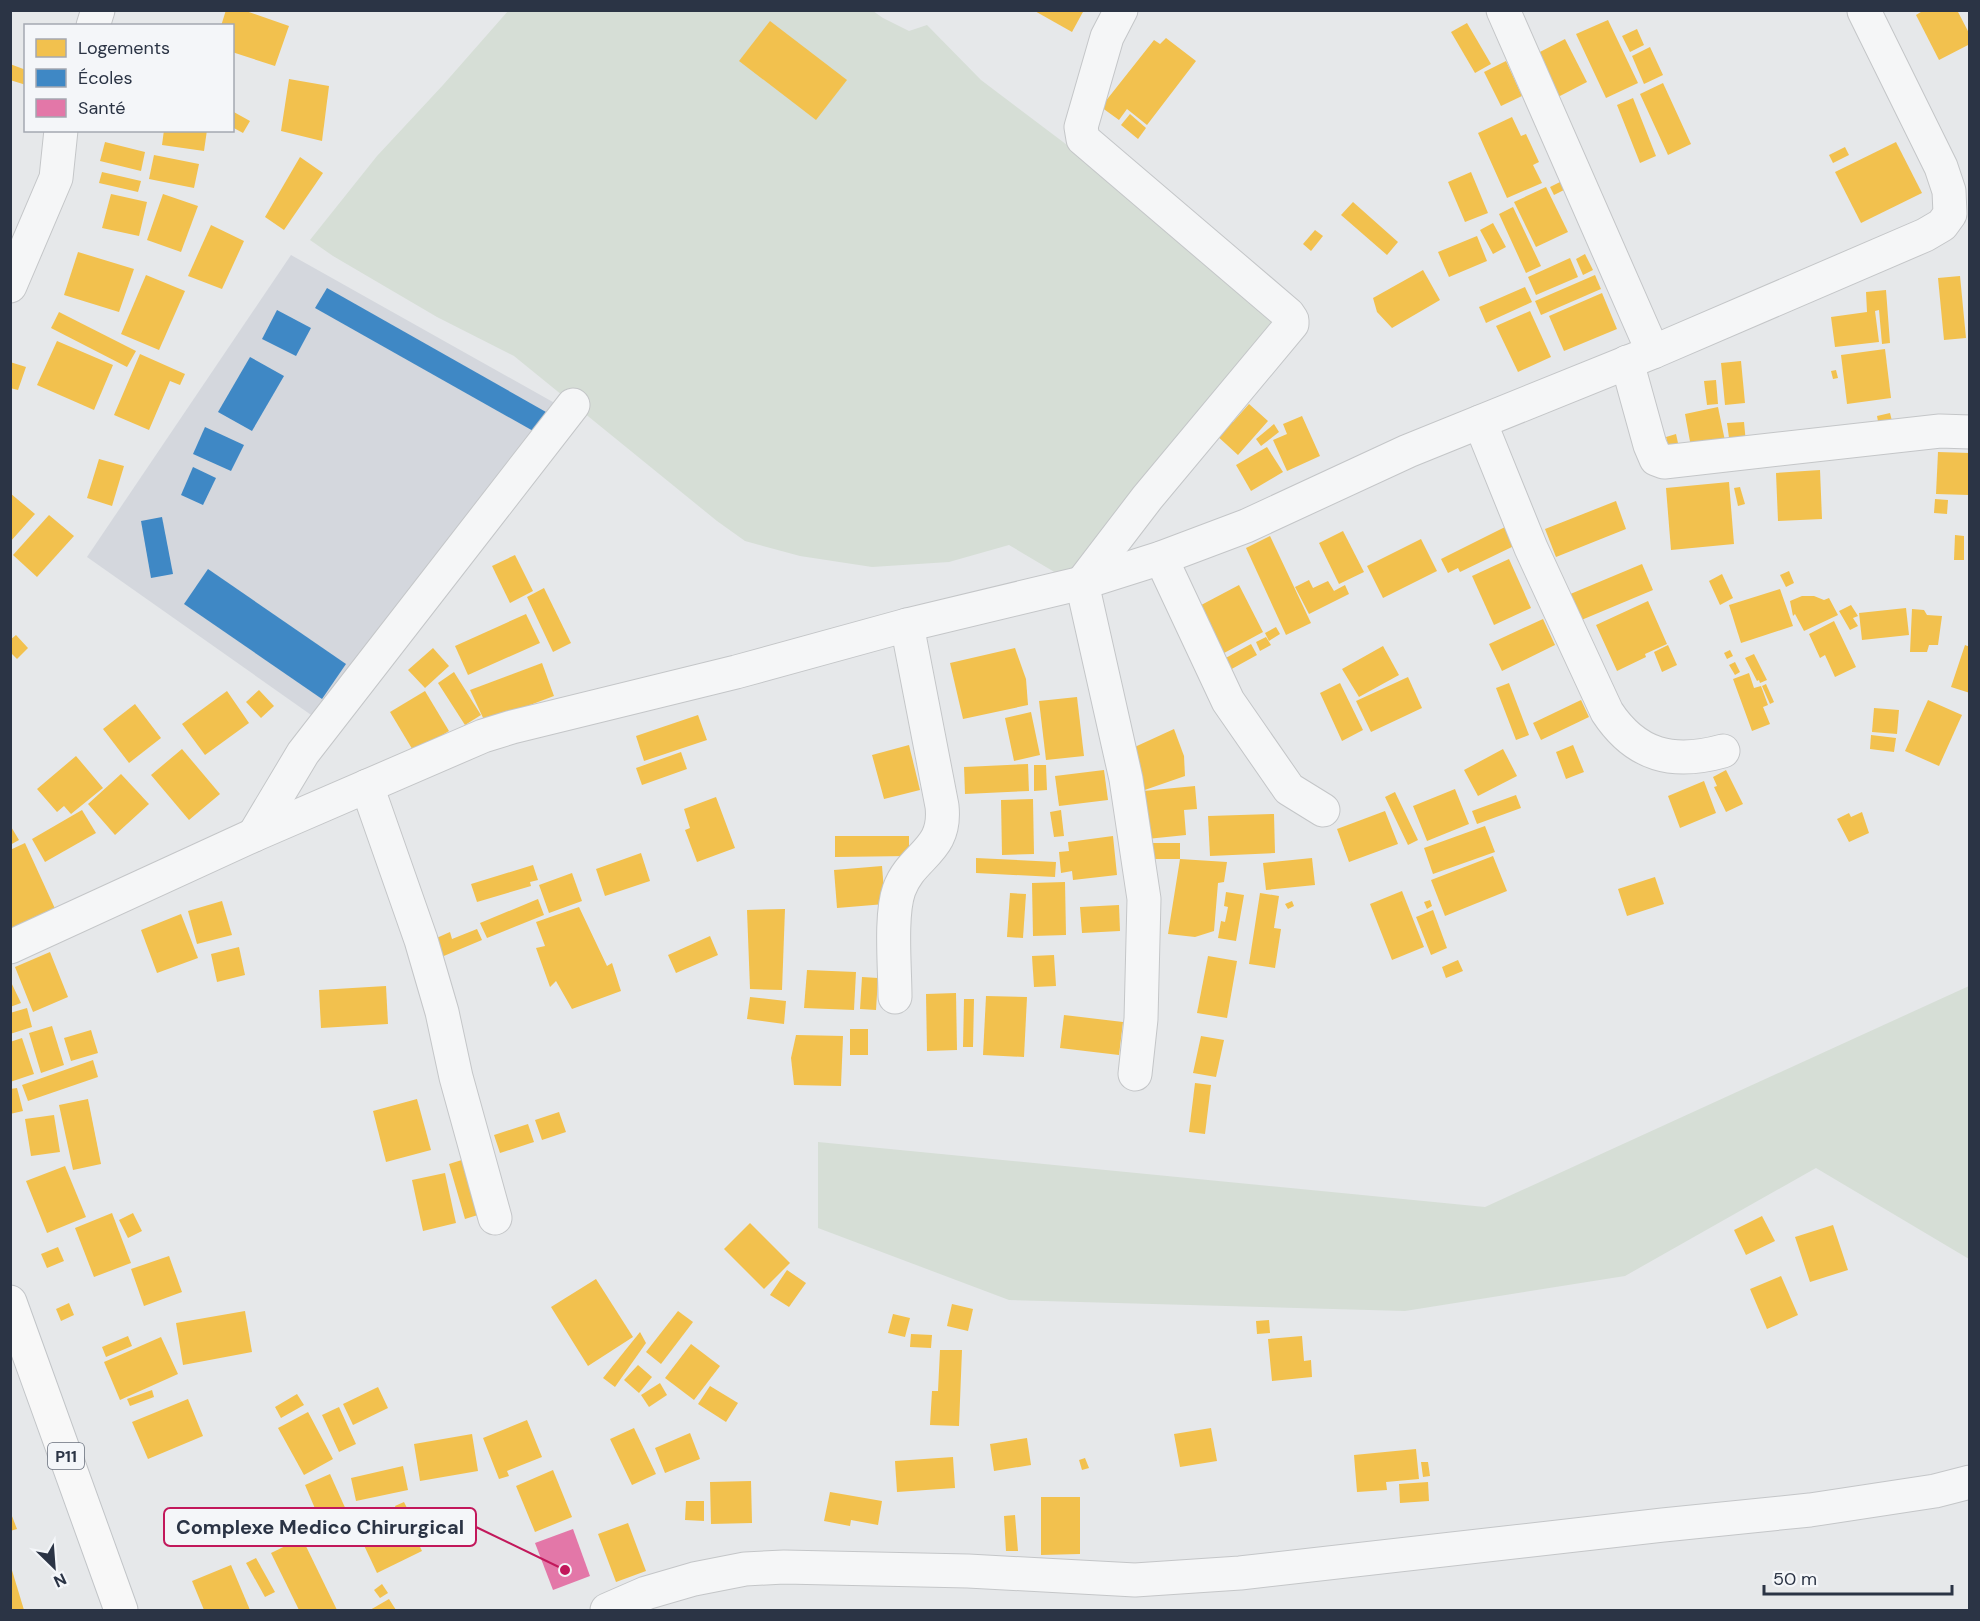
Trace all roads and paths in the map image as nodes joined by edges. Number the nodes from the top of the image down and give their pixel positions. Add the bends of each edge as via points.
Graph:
1 (1121, 10) edge
2 (1503, 10) edge
3 (1864, 10) edge
4 (61, 132) edge
5 (10, 286) edge
6 (1640, 357) junction
7 (573, 405) dead end
8 (1480, 422) junction
9 (1970, 432) edge
10 (1161, 558) junction
11 (1082, 583) junction
12 (907, 625) junction
13 (1723, 751) dead end
14 (367, 786) junction
15 (1323, 810) dead end
16 (254, 836) junction
17 (10, 947) edge
18 (895, 997) dead end
19 (1135, 1074) dead end
20 (495, 1218) dead end
21 (10, 1302) edge
22 (1970, 1482) edge
23 (121, 1611) edge
24 (607, 1611) edge

1 - 11 street via 1107,37 1082,128 1083,139 1288,314 1293,324 1147,498
2 - 6 street
3 - 6 street via 1941,167 1950,214 1942,225 1925,235
4 - 5 street via 56,178
6 - 8 street
6 - 9 street via 1650,445 1656,459 1664,462 1929,432
7 - 16 street via 303,753
8 - 10 street via 1246,526
8 - 13 street via 1531,548 1618,729 1648,750 1672,757 1702,757
10 - 11 street
10 - 15 street via 1228,701 1289,789
11 - 12 street
11 - 19 street via 1126,779 1144,899 1141,1019
12 - 14 street via 512,727
12 - 18 street via 944,822 940,836 899,890 894,915
14 - 16 street
14 - 20 street via 421,940
16 - 17 street
21 - 23 main road, P11
22 - 24 street via 1810,1510 1240,1573 1135,1580 968,1570 745,1569 646,1593

